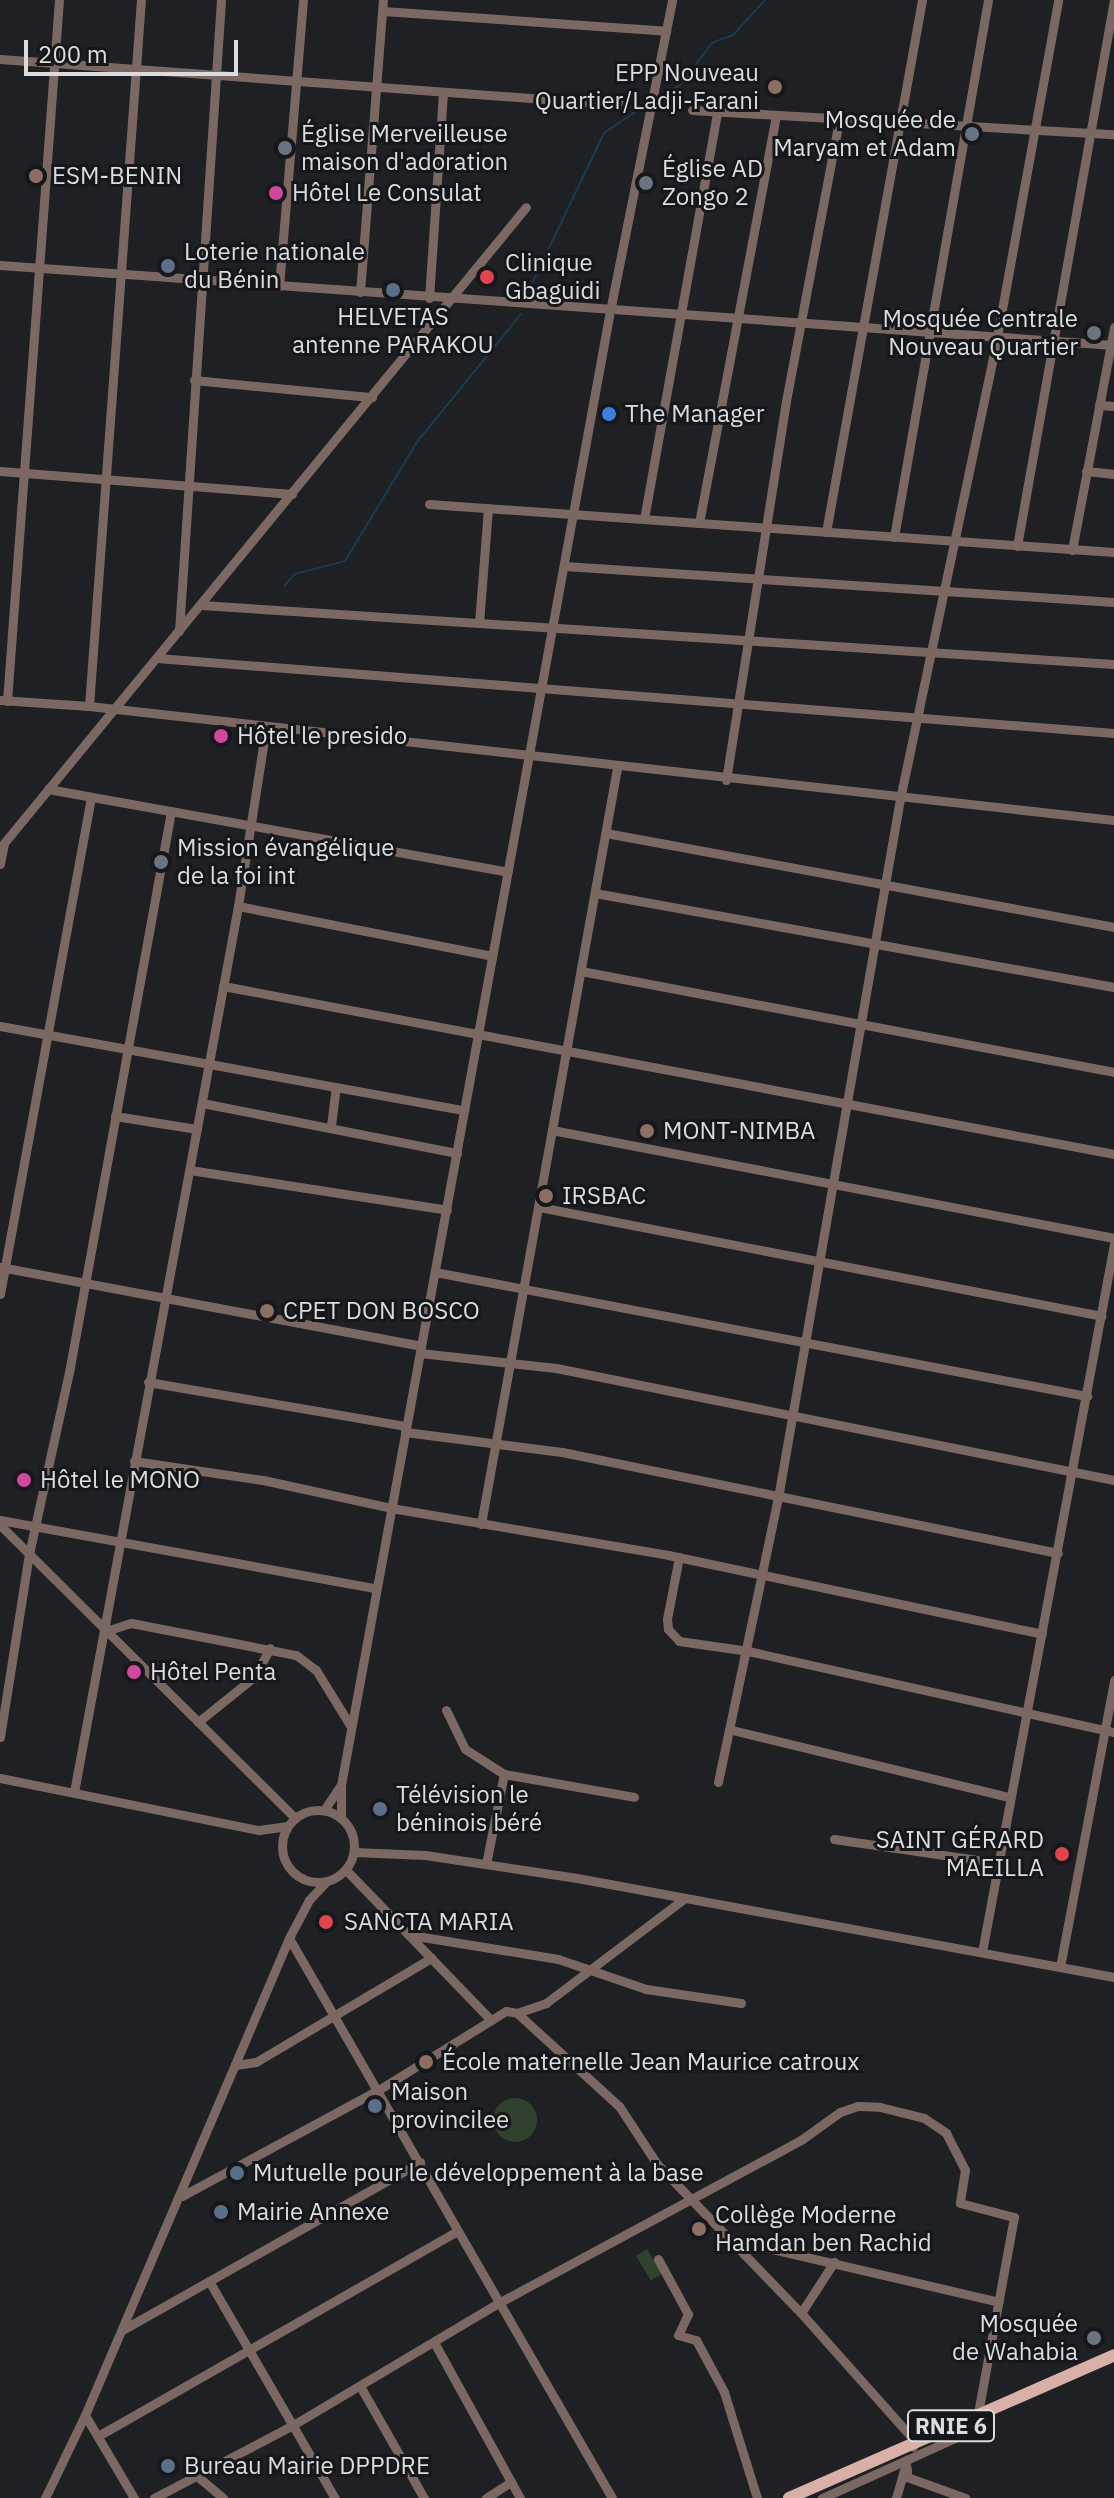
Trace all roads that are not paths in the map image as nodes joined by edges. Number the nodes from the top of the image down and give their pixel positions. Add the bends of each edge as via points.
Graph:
1 (59, 0) edge
2 (141, 0) edge
3 (221, 0) edge
4 (303, 0) edge
5 (672, 0) edge
6 (922, 0) edge
7 (988, 0) edge
8 (1058, 0) edge
9 (1114, 0) edge
10 (383, 5) edge
11 (666, 31) junction
12 (0, 59) edge
13 (54, 64) junction
14 (136, 70) junction
15 (216, 75) junction
16 (297, 81) junction
17 (376, 87) junction
18 (443, 92) junction
19 (625, 105) dead end
20 (692, 110) dead end
21 (717, 112) junction
22 (776, 116) junction
23 (839, 120) junction
24 (902, 121) junction
25 (966, 123) junction
26 (1035, 128) junction
27 (1092, 132) junction
28 (1114, 134) edge
29 (526, 207) dead end
30 (0, 265) edge
31 (39, 268) junction
32 (121, 274) junction
33 (200, 280) junction
34 (279, 286) junction
35 (360, 292) junction
36 (429, 298) junction
37 (453, 299) junction
38 (610, 311) junction
39 (683, 316) junction
40 (738, 320) junction
41 (802, 324) junction
42 (1114, 327) edge
43 (863, 328) junction
44 (930, 332) junction
45 (997, 337) junction
46 (1052, 341) junction
47 (1112, 345) edge
48 (194, 380) junction
49 (372, 397) junction
50 (1099, 405) junction
51 (1114, 406) edge
52 (0, 471) edge
53 (1086, 471) junction
54 (24, 473) junction
55 (1114, 474) edge
56 (106, 479) junction
57 (188, 485) junction
58 (292, 494) junction
59 (429, 504) dead end
60 (488, 508) junction
61 (573, 514) junction
62 (644, 519) junction
63 (699, 523) junction
64 (767, 528) junction
65 (826, 532) junction
66 (894, 537) junction
67 (952, 541) junction
68 (1017, 546) junction
69 (1072, 550) junction
70 (1114, 552) edge
71 (564, 566) junction
72 (758, 579) junction
73 (944, 591) junction
74 (1114, 602) edge
75 (201, 605) junction
76 (479, 623) junction
77 (552, 630) junction
78 (179, 631) junction
79 (745, 642) junction
80 (931, 653) junction
81 (157, 658) junction
82 (1114, 664) edge
83 (541, 690) junction
84 (4, 701) edge
85 (736, 705) junction
86 (89, 706) junction
87 (114, 710) junction
88 (916, 718) junction
89 (266, 728) junction
90 (1114, 733) edge
91 (529, 758) junction
92 (617, 768) junction
93 (726, 780) junction
94 (48, 789) junction
95 (91, 797) junction
96 (900, 799) junction
97 (171, 811) junction
98 (1114, 820) edge
99 (252, 826) junction
100 (606, 833) junction
101 (2, 845) edge
102 (0, 864) edge
103 (508, 872) junction
104 (884, 885) junction
105 (595, 893) junction
106 (238, 906) junction
107 (1114, 927) edge
108 (875, 944) junction
109 (492, 956) junction
110 (581, 971) junction
111 (223, 986) junction
112 (1114, 987) edge
113 (859, 1024) junction
114 (0, 1026) edge
115 (478, 1033) junction
116 (49, 1035) junction
117 (128, 1049) junction
118 (567, 1050) junction
119 (209, 1064) junction
120 (1114, 1072) edge
121 (336, 1087) junction
122 (845, 1102) junction
123 (202, 1103) junction
124 (464, 1110) junction
125 (115, 1116) junction
126 (331, 1126) junction
127 (197, 1129) junction
128 (552, 1130) junction
129 (457, 1153) junction
130 (1114, 1154) edge
131 (190, 1170) junction
132 (831, 1184) junction
133 (539, 1207) junction
134 (447, 1210) junction
135 (1114, 1238) edge
136 (1114, 1244) edge
137 (818, 1261) junction
138 (2, 1267) edge
139 (435, 1272) junction
140 (86, 1285) junction
141 (524, 1289) junction
142 (0, 1294) edge
143 (164, 1298) junction
144 (1102, 1316) junction
145 (804, 1342) junction
146 (420, 1349) junction
147 (511, 1365) junction
148 (148, 1382) junction
149 (1087, 1396) junction
150 (794, 1417) junction
151 (406, 1429) junction
152 (496, 1443) junction
153 (134, 1461) junction
154 (1071, 1471) junction
155 (1114, 1480) edge
156 (779, 1492) junction
157 (391, 1508) junction
158 (0, 1523) edge
159 (40, 1524) junction
160 (481, 1524) junction
161 (119, 1539) junction
162 (1058, 1553) junction
163 (29, 1554) junction
164 (679, 1557) junction
165 (763, 1574) junction
166 (376, 1588) junction
167 (105, 1630) junction
168 (1042, 1634) junction
169 (270, 1648) junction
170 (748, 1651) junction
171 (1114, 1680) edge
172 (446, 1710) dead end
173 (1026, 1714) junction
174 (198, 1722) junction
175 (350, 1725) junction
176 (732, 1730) junction
177 (1109, 1731) edge
178 (0, 1737) edge
179 (504, 1774) junction
180 (0, 1778) edge
181 (718, 1782) dead end
182 (341, 1785) junction
183 (74, 1792) junction
184 (634, 1797) dead end
185 (1009, 1797) junction
186 (324, 1810) junction
187 (341, 1818) junction
188 (291, 1822) junction
189 (259, 1830) junction
190 (834, 1839) dead end
191 (282, 1847) junction
192 (354, 1852) junction
193 (999, 1863) junction
194 (486, 1864) junction
195 (346, 1870) junction
196 (303, 1879) junction
197 (327, 1881) junction
198 (685, 1898) junction
199 (309, 1900) junction
200 (410, 1935) junction
201 (289, 1938) junction
202 (982, 1952) junction
203 (431, 1958) junction
204 (1060, 1967) junction
205 (595, 1969) junction
206 (1114, 1977) edge
207 (741, 2003) dead end
208 (517, 2013) junction
209 (332, 2015) junction
210 (491, 2020) junction
211 (235, 2065) junction
212 (380, 2089) junction
213 (420, 2162) junction
214 (182, 2196) junction
215 (689, 2199) junction
216 (456, 2232) junction
217 (729, 2239) junction
218 (658, 2259) dead end
219 (834, 2262) junction
220 (209, 2281) junction
221 (502, 2301) junction
222 (999, 2302) junction
223 (801, 2313) junction
224 (124, 2329) junction
225 (435, 2344) junction
226 (248, 2351) junction
227 (1114, 2355) edge
228 (360, 2386) junction
229 (981, 2414) junction
230 (85, 2415) junction
231 (293, 2425) junction
232 (98, 2436) junction
233 (915, 2441) junction
234 (907, 2462) junction
235 (197, 2476) junction
236 (511, 2482) junction
237 (45, 2498) edge
238 (134, 2498) edge
239 (154, 2498) edge
240 (223, 2498) edge
241 (335, 2498) edge
242 (424, 2498) edge
243 (486, 2498) edge
244 (520, 2498) edge
245 (612, 2498) edge
246 (757, 2498) edge
247 (789, 2498) edge
248 (822, 2498) edge
249 (896, 2498) edge
250 (965, 2498) edge

1 - 13 street
2 - 14 street
3 - 15 street
4 - 16 street
5 - 11 street
6 - 24 street
7 - 25 street
8 - 26 street
9 - 27 street
10 - 11 street
10 - 17 street
11 - 38 street
12 - 13 street
13 - 14 street
13 - 31 street
14 - 15 street
14 - 32 street
15 - 16 street
15 - 33 street
16 - 17 street
16 - 34 street
17 - 18 street
17 - 35 street
18 - 19 street
18 - 36 street
20 - 21 street
21 - 22 street
21 - 39 street
22 - 23 street
22 - 40 street
23 - 24 street
23 - 41 street
24 - 25 street
24 - 43 street
25 - 26 street
25 - 44 street
26 - 27 street
26 - 45 street
27 - 28 street
27 - 46 street
29 - 37 street
30 - 31 street
31 - 32 street
31 - 54 street
32 - 33 street
32 - 56 street
33 - 34 street
33 - 48 street
34 - 35 street
35 - 36 street
36 - 37 street
37 - 38 street
37 - 49 street
38 - 39 street
38 - 61 street
39 - 40 street
39 - 62 street
40 - 41 street
40 - 63 street
41 - 43 street
41 - 64 street
42 - 47 street
43 - 44 street
43 - 65 street
44 - 45 street
44 - 66 street
45 - 46 street
45 - 67 street
46 - 47 street
46 - 68 street
47 - 50 street
48 - 49 street
48 - 57 street
49 - 58 street
50 - 51 street
50 - 53 street
52 - 54 street
53 - 55 street
53 - 69 street
54 - 56 street
54 - 84 street
56 - 57 street
56 - 86 street
57 - 58 street
57 - 78 street
58 - 75 street
59 - 60 street
60 - 61 street
60 - 76 street
61 - 62 street
61 - 71 street
62 - 63 street
63 - 64 street
64 - 65 street
64 - 72 street
65 - 66 street
66 - 67 street
67 - 68 street
67 - 73 street
68 - 69 street
69 - 70 street
71 - 72 street
71 - 77 street
72 - 73 street
72 - 79 street
73 - 74 street
73 - 80 street
75 - 76 street
75 - 78 street
76 - 77 street
77 - 79 street
77 - 83 street
78 - 81 street
79 - 80 street
79 - 85 street
80 - 82 street
80 - 88 street
81 - 83 street
81 - 87 street
83 - 85 street
83 - 91 street
84 - 86 street
85 - 88 street
85 - 93 street
86 - 87 street
87 - 89 street
87 - 94 street
88 - 90 street
88 - 96 street
89 - 91 street
89 - 99 street
91 - 92 street
91 - 103 street
92 - 93 street
92 - 100 street
93 - 96 street
94 - 95 street
94 - 101 street
95 - 97 street
95 - 116 street
96 - 98 street
96 - 104 street
97 - 99 street
97 - 117 street
99 - 103 street
99 - 106 street
100 - 104 street
100 - 105 street
101 - 102 street
103 - 109 street
104 - 107 street
104 - 108 street
105 - 108 street
105 - 110 street
106 - 109 street
106 - 111 street
108 - 112 street
108 - 113 street
109 - 115 street
110 - 113 street
110 - 118 street
111 - 115 street
111 - 119 street
113 - 120 street
113 - 122 street
114 - 116 street
115 - 118 street
115 - 124 street
116 - 117 street
116 - 138 street
117 - 119 street
117 - 125 street
118 - 122 street
118 - 128 street
119 - 121 street
119 - 123 street
121 - 124 street
121 - 126 street
122 - 130 street
122 - 132 street
123 - 126 street
123 - 127 street
124 - 129 street
125 - 127 street
125 - 140 street
126 - 129 street
127 - 131 street
128 - 132 street
128 - 133 street
129 - 134 street
131 - 134 street
131 - 143 street
132 - 135 street
132 - 137 street
133 - 137 street
133 - 141 street
134 - 139 street
136 - 144 street
137 - 144 street
137 - 145 street
138 - 140 street
138 - 142 street
139 - 141 street
139 - 146 street
140 - 143 street
140 - 159 street
141 - 145 street
141 - 147 street
143 - 146 street
143 - 148 street
144 - 149 street
145 - 149 street
145 - 150 street
146 - 147 street
146 - 151 street
147 - 150 street via 556,1368
147 - 152 street
148 - 151 street
148 - 153 street
149 - 154 street
150 - 154 street
150 - 156 street
151 - 152 street
151 - 157 street
152 - 156 street
152 - 160 street
153 - 157 street via 263,1480
153 - 161 street
154 - 155 street
154 - 162 street
156 - 162 street via 912,1527
156 - 165 street
157 - 160 street
157 - 166 street
158 - 159 street
158 - 163 street
159 - 161 street
159 - 163 street
160 - 164 street
161 - 166 street
161 - 167 street
162 - 168 street
163 - 167 street
163 - 178 street
164 - 165 street
164 - 170 street via 667,1608 671,1635 690,1645
165 - 168 street
165 - 170 street
166 - 175 street
167 - 169 street via 131,1623
167 - 174 street
167 - 183 street
168 - 173 street
169 - 174 street via 254,1677
169 - 175 street via 308,1662
170 - 173 street
170 - 176 street
171 - 177 street
172 - 179 street via 465,1749
173 - 177 street
173 - 185 street
174 - 188 street
175 - 182 street
176 - 181 street
176 - 185 street
177 - 204 street
179 - 184 street
179 - 194 street
180 - 183 street
182 - 186 street
182 - 187 street
183 - 189 street
185 - 193 street
186 - 187 street
186 - 188 street
187 - 192 street via 352,1833
188 - 189 street
188 - 191 street
189 - 191 street
190 - 193 street
191 - 196 street via 288,1866
192 - 194 street
192 - 195 street
193 - 202 street
194 - 198 street
195 - 197 street
195 - 200 street
196 - 197 street
196 - 199 street
197 - 199 street
198 - 202 street
198 - 205 street
199 - 201 street
200 - 203 street
200 - 205 street
201 - 209 street
201 - 211 street
202 - 204 street
203 - 209 street
203 - 210 street
204 - 206 street
205 - 207 street via 646,1989
205 - 208 street via 546,2003
208 - 210 street via 506,2011
208 - 215 street via 619,2106 657,2164
209 - 211 street via 256,2062
209 - 212 street
210 - 212 street
211 - 214 street
212 - 213 street
212 - 214 street
213 - 216 street
213 - 220 street
214 - 224 street
215 - 217 street
215 - 221 street
215 - 222 street via 857,2106 924,2118 946,2133 961,2153 965,2170 960,2203 1014,2217
216 - 221 street
216 - 226 street
217 - 219 street
217 - 223 street
218 - 246 street via 688,2314 678,2335 696,2340 724,2392
219 - 222 street
219 - 223 street
220 - 224 street
220 - 226 street
221 - 225 street
221 - 245 street
222 - 229 street
223 - 233 street
224 - 230 street
225 - 228 street
225 - 236 street
226 - 231 street
226 - 232 street
227 - 229 main road, RNIE 6
228 - 231 street
228 - 242 street
229 - 233 main road, RNIE 6
229 - 234 street via 975,2429
230 - 232 street
230 - 237 street
231 - 235 street
231 - 241 street
232 - 238 street
233 - 234 street
233 - 247 main road, RNIE 6
234 - 248 street
234 - 249 street
234 - 250 street via 907,2477
235 - 239 street
235 - 240 street
236 - 243 street
236 - 244 street

